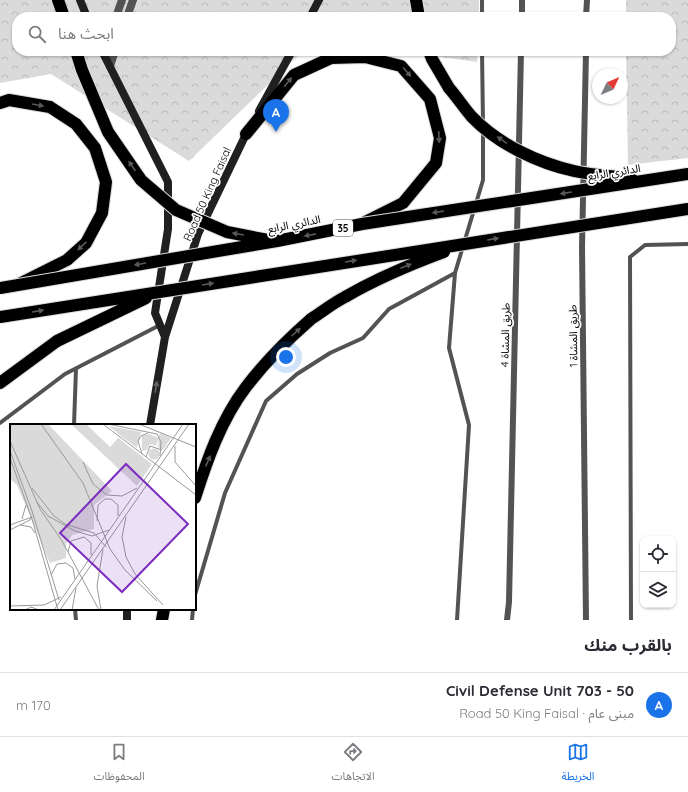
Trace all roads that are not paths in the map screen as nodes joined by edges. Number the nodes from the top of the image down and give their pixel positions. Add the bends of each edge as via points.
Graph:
1 (58, 0) edge
2 (80, 0) edge
3 (122, 0) edge
4 (133, 0) edge
5 (319, 0) edge
6 (416, 0) edge
7 (482, 0) edge
8 (522, 0) edge
9 (587, 0) edge
10 (62, 12) edge
11 (85, 12) edge
12 (118, 12) edge
13 (129, 12) edge
14 (313, 12) edge
15 (418, 12) edge
16 (482, 12) edge
17 (522, 12) edge
18 (586, 12) edge
19 (78, 56) edge
20 (106, 56) edge
21 (113, 56) edge
22 (289, 56) edge
23 (431, 56) edge
24 (482, 56) edge
25 (521, 56) edge
26 (586, 56) edge
27 (110, 66) junction
28 (0, 103) edge
29 (246, 134) junction
30 (688, 174) edge
31 (645, 181) junction
32 (688, 209) edge
33 (362, 224) junction
34 (277, 241) junction
35 (468, 243) junction
36 (688, 244) edge
37 (455, 273) junction
38 (17, 285) junction
39 (0, 288) edge
40 (158, 292) junction
41 (0, 317) edge
42 (160, 325) junction
43 (165, 337) junction
44 (76, 368) junction
45 (0, 383) edge
46 (0, 423) edge
47 (74, 424) edge
48 (150, 424) edge
49 (196, 495) edge
50 (196, 592) edge
51 (75, 610) edge
52 (164, 610) edge
53 (193, 610) edge
54 (76, 620) edge
55 (162, 620) edge
56 (192, 620) edge
57 (457, 620) edge
58 (507, 620) edge
59 (586, 620) edge
60 (631, 620) edge

1 - 10 highway
2 - 11 main road
3 - 12 street
4 - 13 street
5 - 14 main road
6 - 15 highway
7 - 16 lane
8 - 17 street
9 - 18 street
34 -> 19 highway, bridge via 227,232 176,210 141,180 108,132
20 - 27 main road
21 - 27 street
22 - 29 main road, Road 50 King Faisal
31 -> 23 highway, bridge via 575,171 526,155 499,139 472,117 449,88
24 - 37 lane via 483,180
25 - 58 street, طريق المشاة 4
26 - 59 street, طريق المشاة 1 via 582,247
27 - 42 main road via 168,182 168,228 155,313
28 -> 38 highway via 9,100 50,107 76,124 95,148 106,182 102,213 86,243 67,260
29 -> 33 highway via 294,75 331,58 365,57 402,66 430,99 440,138 436,164 403,202
29 - 43 main road, Road 50 King Faisal via 198,234
30 - 31 highway, الدائري الرابع / 35, bridge
31 -> 33 highway, الدائري الرابع / 35, bridge
35 -> 32 highway, bridge
33 -> 34 highway, الدائري الرابع / 35, bridge
34 -> 38 highway, الدائري الرابع / 35, bridge
40 -> 35 highway, bridge
49 -> 35 highway, bridge via 225,421 245,388 268,359 285,343 311,319 344,297 402,268
36 - 60 lane via 645,245 630,257
37 - 50 lane via 389,310 363,338 297,374 266,401 225,493
37 - 57 lane via 450,348 469,425
38 - 39 highway, الدائري الرابع / 35, bridge
41 -> 40 highway, bridge
40 - 45 highway, bridge via 57,341
42 - 43 main road
42 - 44 lane
48 -> 43 main road, Road 50 King Faisal
44 - 46 lane
44 - 47 lane
51 - 54 lane
52 - 55 highway
53 - 56 lane

